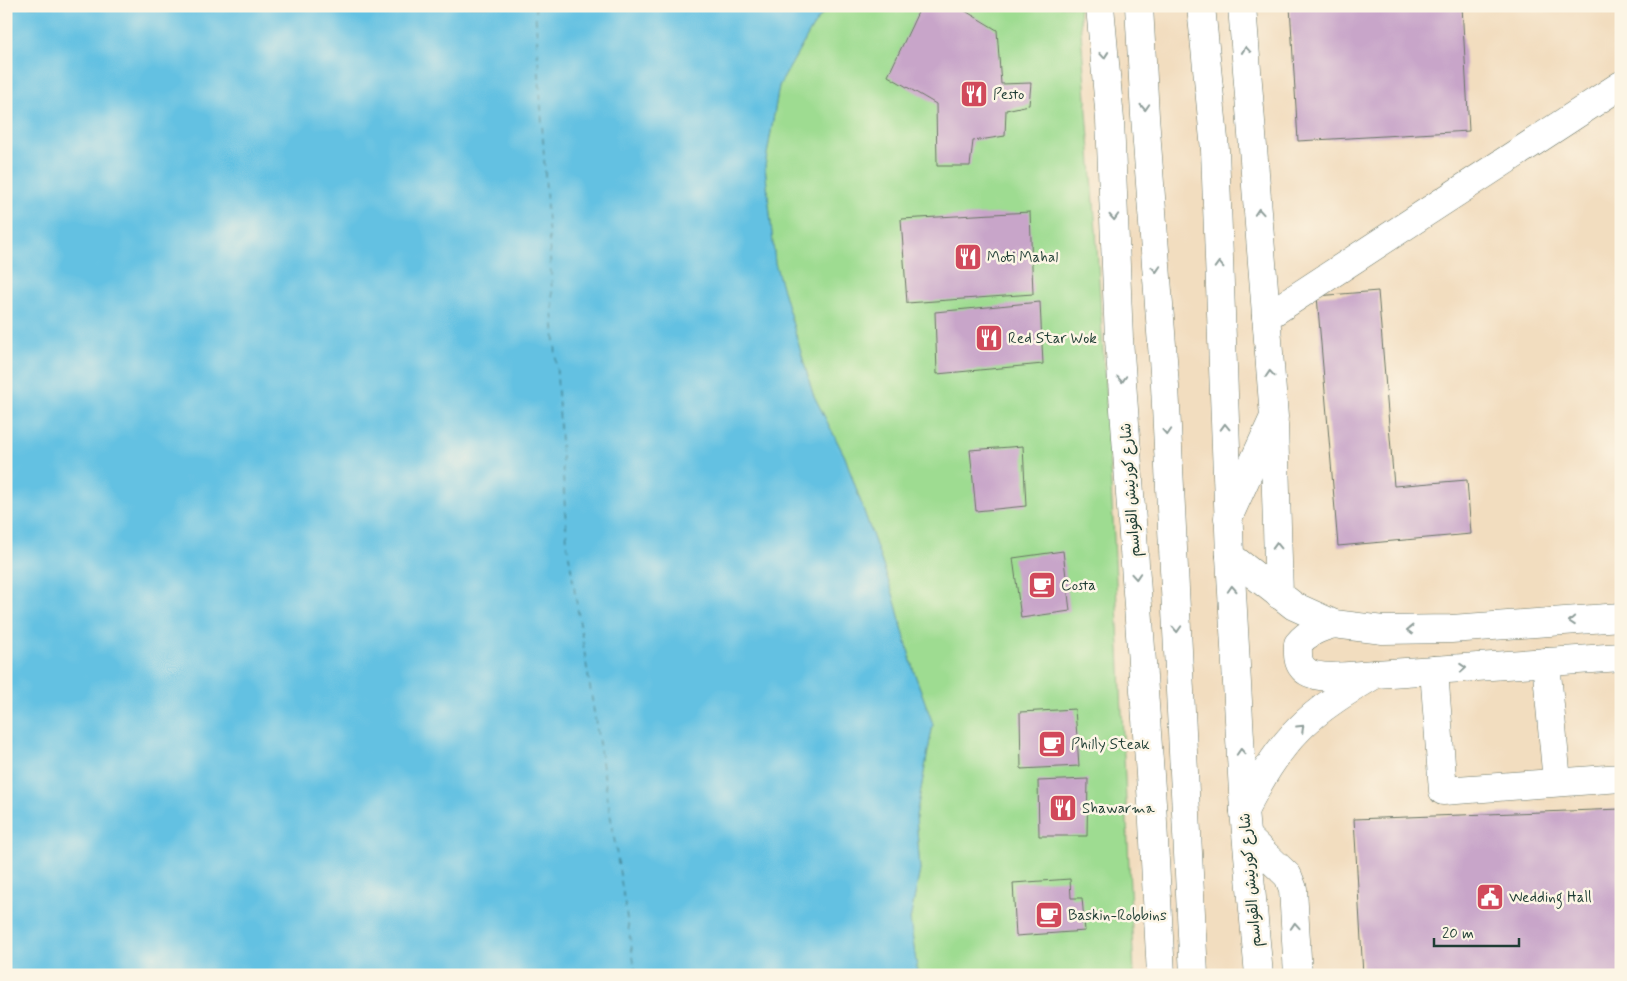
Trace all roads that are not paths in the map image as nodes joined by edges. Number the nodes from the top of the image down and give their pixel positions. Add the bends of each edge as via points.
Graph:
1 (1100, 6) edge
2 (1140, 6) edge
3 (1201, 6) edge
4 (1242, 6) edge
5 (1621, 85) edge
6 (1266, 317) junction
7 (1274, 417) junction
8 (1228, 518) junction
9 (1230, 556) junction
10 (1279, 595) junction
11 (1621, 618) edge
12 (1334, 624) junction
13 (1621, 657) edge
14 (1546, 662) junction
15 (1434, 670) junction
16 (1376, 674) junction
17 (1621, 778) edge
18 (1557, 782) junction
19 (1245, 824) junction
20 (1161, 975) edge
21 (1194, 975) edge
22 (1259, 975) edge
23 (1298, 975) edge

1 -> 20 main road, شارع كورنيش القواسم via 1110,120 1119,339
2 -> 21 main road via 1165,386
8 -> 3 main road, شارع كورنيش القواسم via 1215,150
6 -> 4 main road
5 - 6 main road
7 -> 6 main road
7 - 8 main road
10 -> 7 main road
8 - 9 main road, شارع كورنيش القواسم
9 - 10 main road
19 -> 9 main road, شارع كورنيش القواسم
10 - 12 main road via 1294,606
11 -> 12 main road via 1451,629 1382,630
12 - 16 main road via 1315,629 1298,644 1302,668 1322,677
13 - 14 main road
15 -> 14 main road
14 - 18 main road
15 - 16 main road
15 - 18 main road via 1443,791
19 -> 16 main road via 1265,773 1297,731 1337,698
17 - 18 main road
19 - 22 main road, شارع كورنيش القواسم
23 -> 19 main road via 1293,889 1288,876

